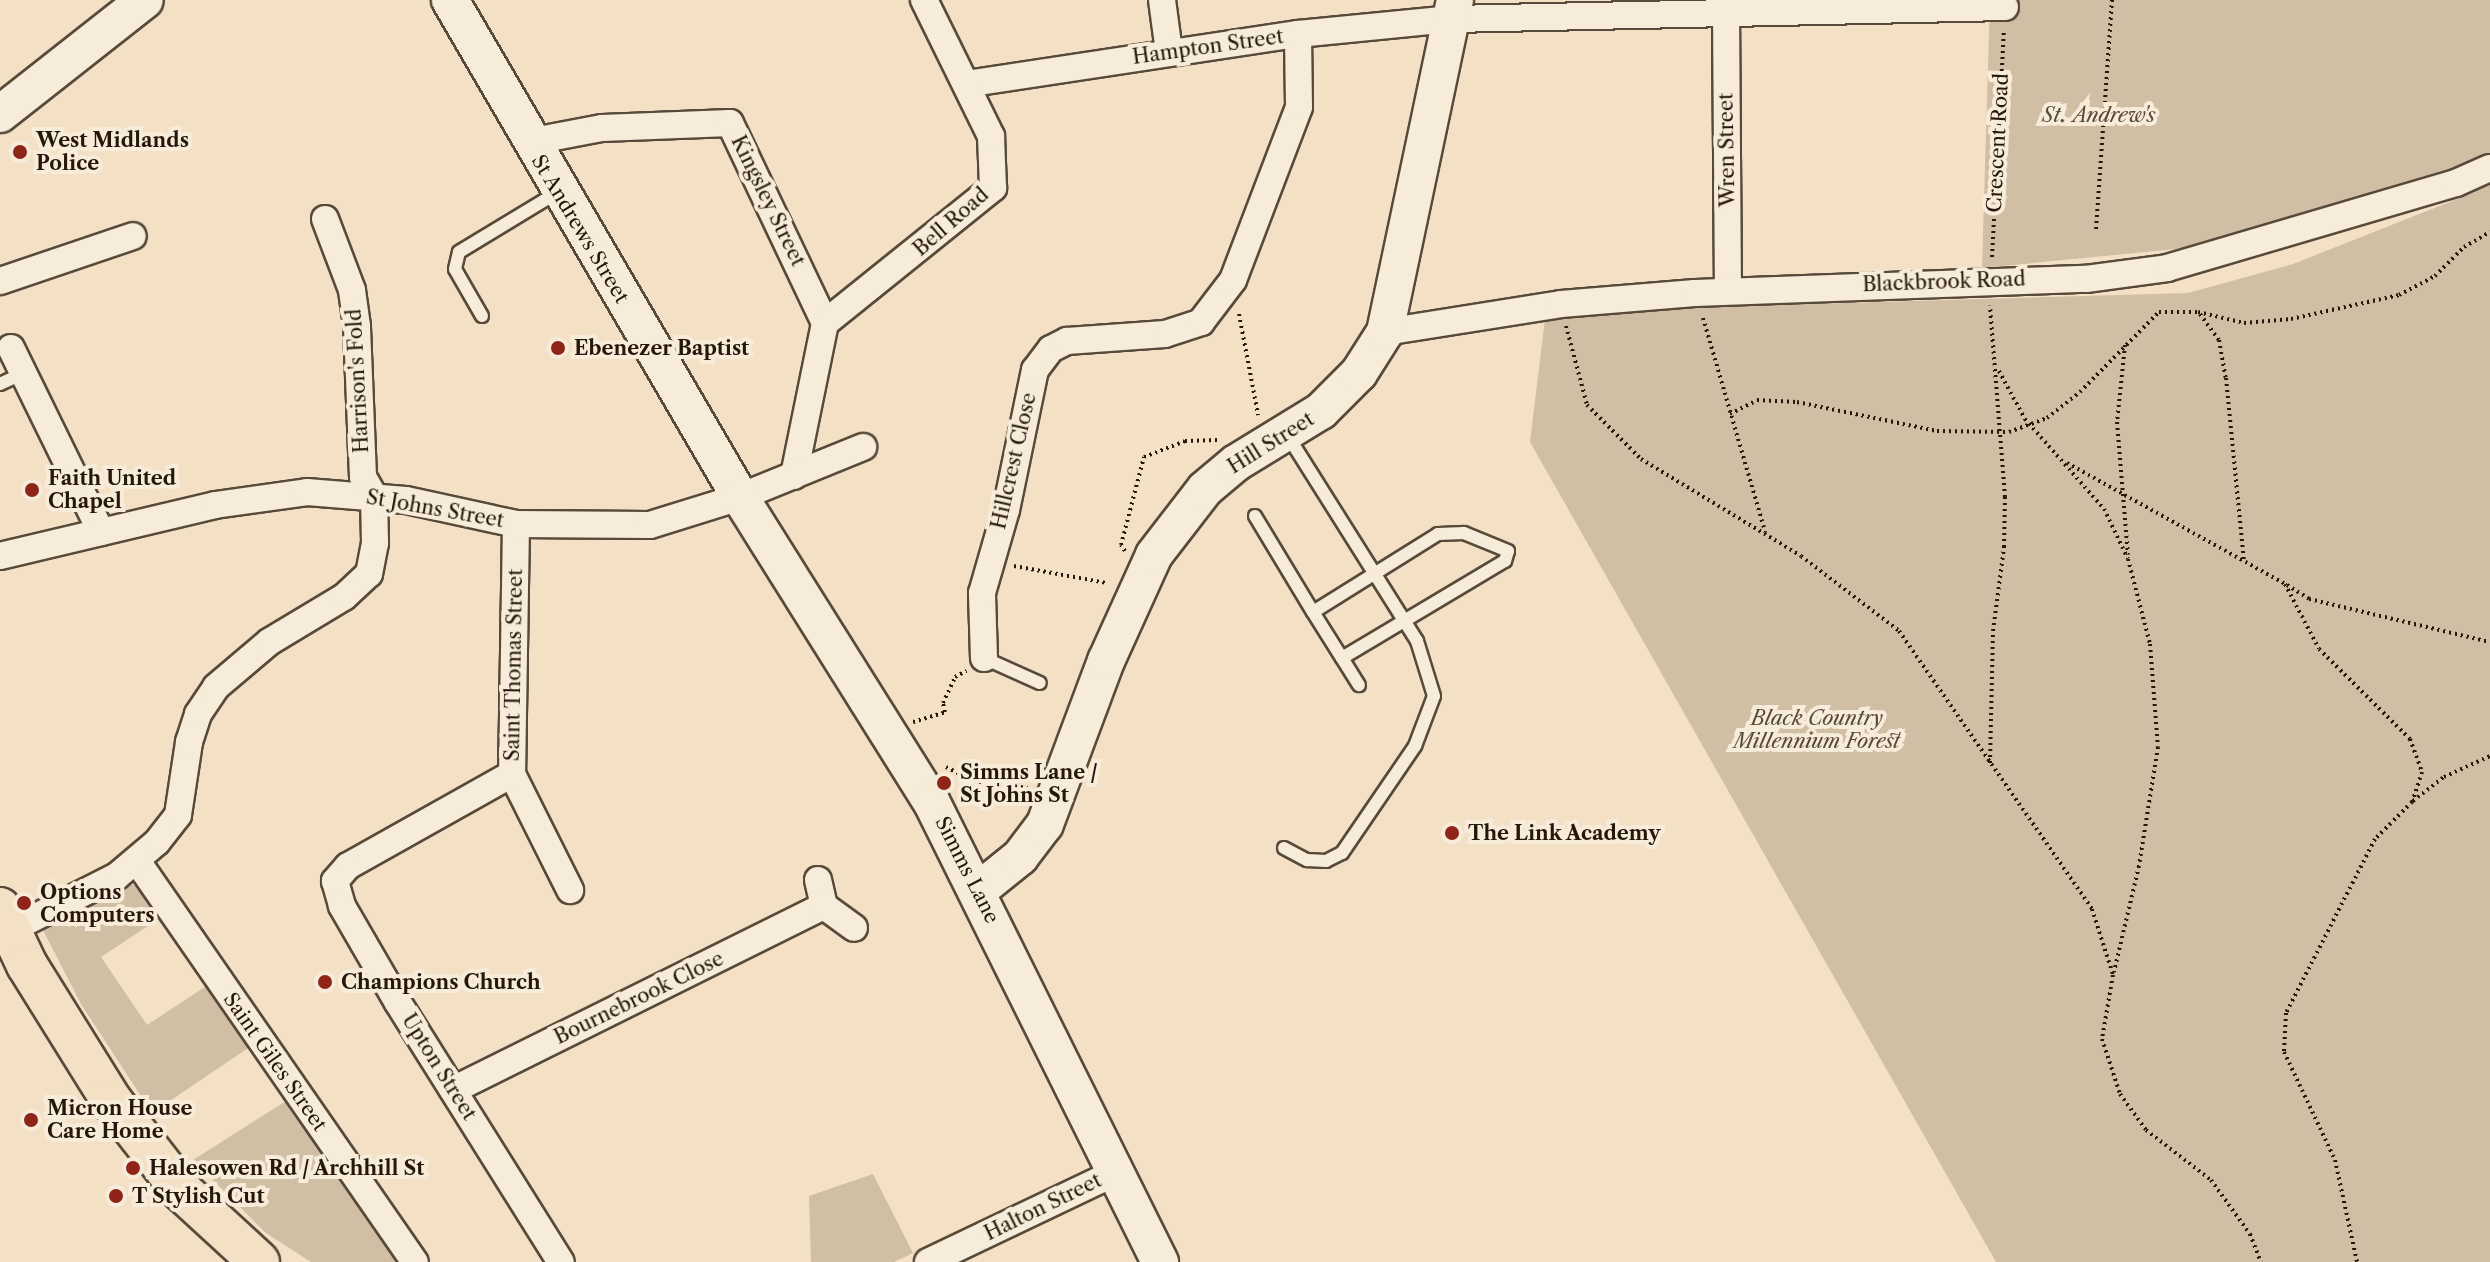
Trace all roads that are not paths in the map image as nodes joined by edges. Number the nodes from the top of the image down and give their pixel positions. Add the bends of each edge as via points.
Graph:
1 (145, 0) edge
2 (450, 0) edge
3 (924, 0) edge
4 (1162, 0) edge
5 (2005, 7) road end
6 (1453, 10) edge
7 (1726, 10) junction
8 (1298, 34) junction
9 (1169, 52) junction
10 (966, 84) junction
11 (0, 114) edge
12 (528, 142) junction
13 (2490, 168) edge
14 (558, 192) junction
15 (325, 219) dead end
16 (133, 236) dead end
17 (0, 281) edge
18 (1728, 290) junction
19 (482, 316) dead end
20 (825, 323) junction
21 (1385, 332) junction
22 (11, 348) dead end
23 (12, 378) edge
24 (1278, 439) junction
25 (863, 447) dead end
26 (794, 476) junction
27 (374, 496) junction
28 (740, 497) junction
29 (1255, 516) dead end
30 (516, 524) junction
31 (101, 532) junction
32 (0, 556) edge
33 (1375, 574) junction
34 (1313, 612) junction
35 (1403, 620) junction
36 (984, 658) joint
37 (1342, 658) junction
38 (1040, 683) dead end
39 (1359, 685) dead end
40 (512, 774) junction
41 (1284, 848) dead end
42 (137, 861) junction
43 (818, 880) dead end
44 (570, 890) dead end
45 (979, 890) junction
46 (824, 906) junction
47 (854, 928) dead end
48 (9, 938) edge
49 (453, 1090) junction
50 (1115, 1173) junction
51 (246, 1251) edge
52 (415, 1262) edge
53 (561, 1262) edge
54 (928, 1262) edge
55 (1160, 1262) edge

1 - 11 street
2 - 12 street, St Andrews Street
3 - 10 street, Bell Road
4 - 9 street
5 - 7 street
6 - 7 street
6 - 8 street, Hampton Street
6 - 21 street, Hill Street
7 - 18 street, Wren Street
8 - 9 street, Hampton Street
8 - 36 street, Hillcrest Close via 1299,107 1233,280 1201,322 1183,331 1067,341 1051,349 1035,370 1006,510 982,593
9 - 10 street, Hampton Street
10 - 20 street, Bell Road via 991,136 993,188
12 - 14 street, St Andrews Street
12 - 20 street, Kingsley Street via 602,128 730,123
13 - 18 street, Blackbrook Road via 2456,183 2167,268 2086,279
14 - 19 lane via 459,252 455,269
14 - 28 street, St Andrews Street
15 - 27 street, Harrison's Fold via 352,290 363,477
16 - 17 street
18 - 21 street, Blackbrook Road via 1561,304
20 - 26 street
21 - 24 street, Hill Street via 1359,373 1321,411
22 - 23 street
23 - 31 street
24 - 33 lane
24 - 45 street, Hill Street via 1205,489 1140,581 1045,824 1020,857
25 - 26 street, St Johns Street
26 - 28 street, St Johns Street
27 - 30 street, St Johns Street
27 - 31 street, St Johns Street via 307,492 215,505
27 - 42 street, Harrison's Fold via 375,543 369,574 344,597 269,642 216,687 198,714 178,815
28 - 30 street, St Johns Street via 650,525
28 - 45 street, Simms Lane
29 - 34 lane
30 - 40 street, Saint Thomas Street
31 - 32 street, St Johns Street
33 - 34 lane
33 - 35 lane
33 - 35 lane via 1438,534 1464,533 1508,551 1505,561
34 - 37 lane
35 - 37 lane
35 - 41 lane via 1417,641 1434,696 1415,746 1342,853 1326,861 1307,860
36 - 38 lane
37 - 39 lane
40 - 44 street, Saint Thomas Street
40 - 49 street, Upton Street via 348,866 335,881 342,906
42 - 48 street, Harrison's Fold
42 - 52 street, Saint Giles Street
43 - 46 street
45 - 50 street, Simms Lane
46 - 47 street
46 - 49 street, Bournebrook Close
48 - 51 main road via 124,1117 183,1192
49 - 53 street, Upton Street
50 - 54 street, Halton Street
50 - 55 street, Simms Lane

